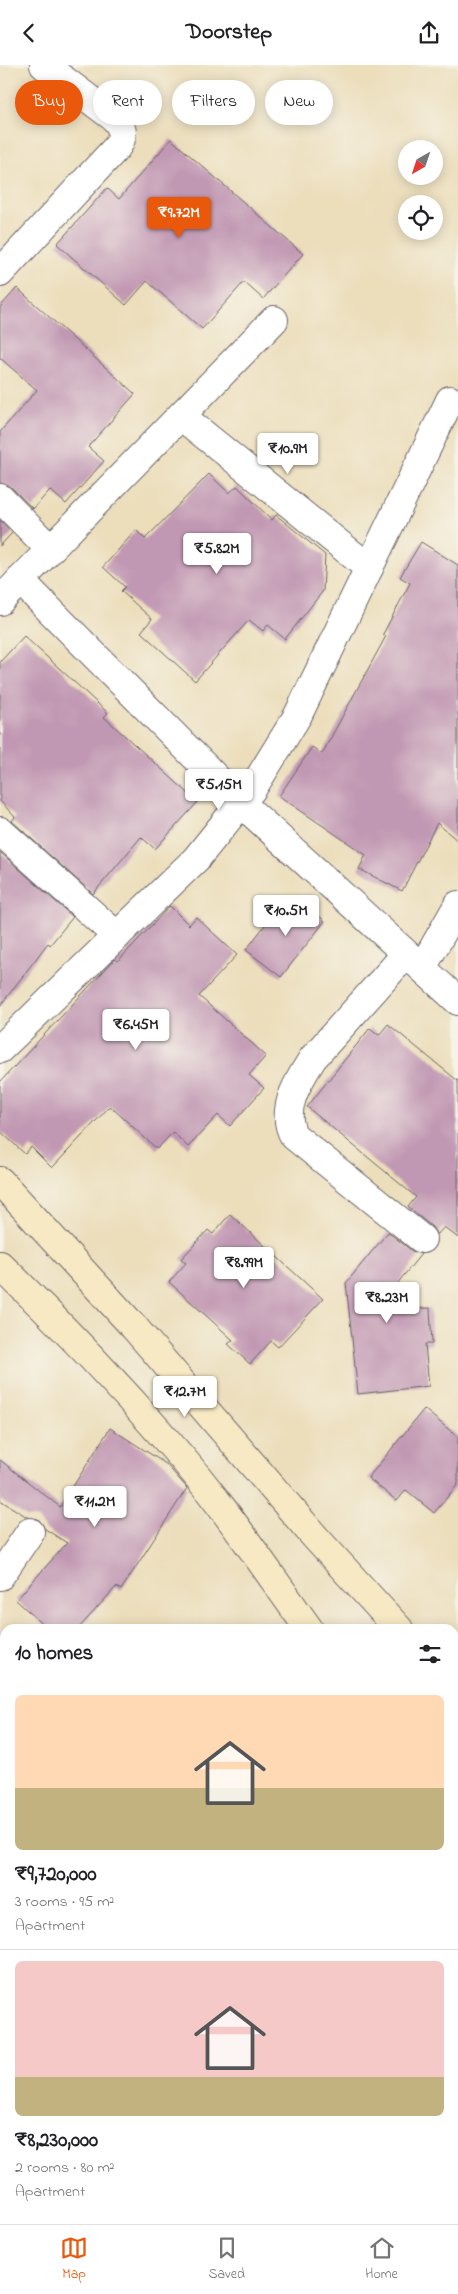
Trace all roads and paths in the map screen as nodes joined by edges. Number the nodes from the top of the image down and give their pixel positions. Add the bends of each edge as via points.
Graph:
1 (44, 65) edge
2 (0, 273) edge
3 (274, 320) dead end
4 (450, 400) dead end
5 (181, 416) junction
6 (0, 498) edge
7 (50, 549) junction
8 (368, 568) junction
9 (20, 580) junction
10 (0, 601) edge
11 (241, 803) junction
12 (0, 831) edge
13 (458, 905) edge
14 (117, 936) junction
15 (414, 961) junction
16 (458, 1001) edge
17 (0, 1049) edge
18 (0, 1181) edge
19 (422, 1239) dead end
20 (0, 1265) edge
21 (30, 1532) dead end
22 (0, 1576) edge
23 (305, 1624) edge
24 (394, 1624) edge

1 - 2 street via 113,117 122,126 123,135 117,147
3 - 5 street
4 - 8 street
5 - 7 street
5 - 8 street
6 - 7 street
7 - 9 street
8 - 11 street via 298,715
9 - 10 street
9 - 11 street
11 - 14 street via 196,859
11 - 15 street
12 - 14 street
13 - 15 street
14 - 17 street
15 - 16 street
15 - 19 street via 313,1058 291,1099 288,1127 294,1136
18 - 24 main road via 134,1327
20 - 23 main road via 56,1319 171,1445
21 - 22 street

